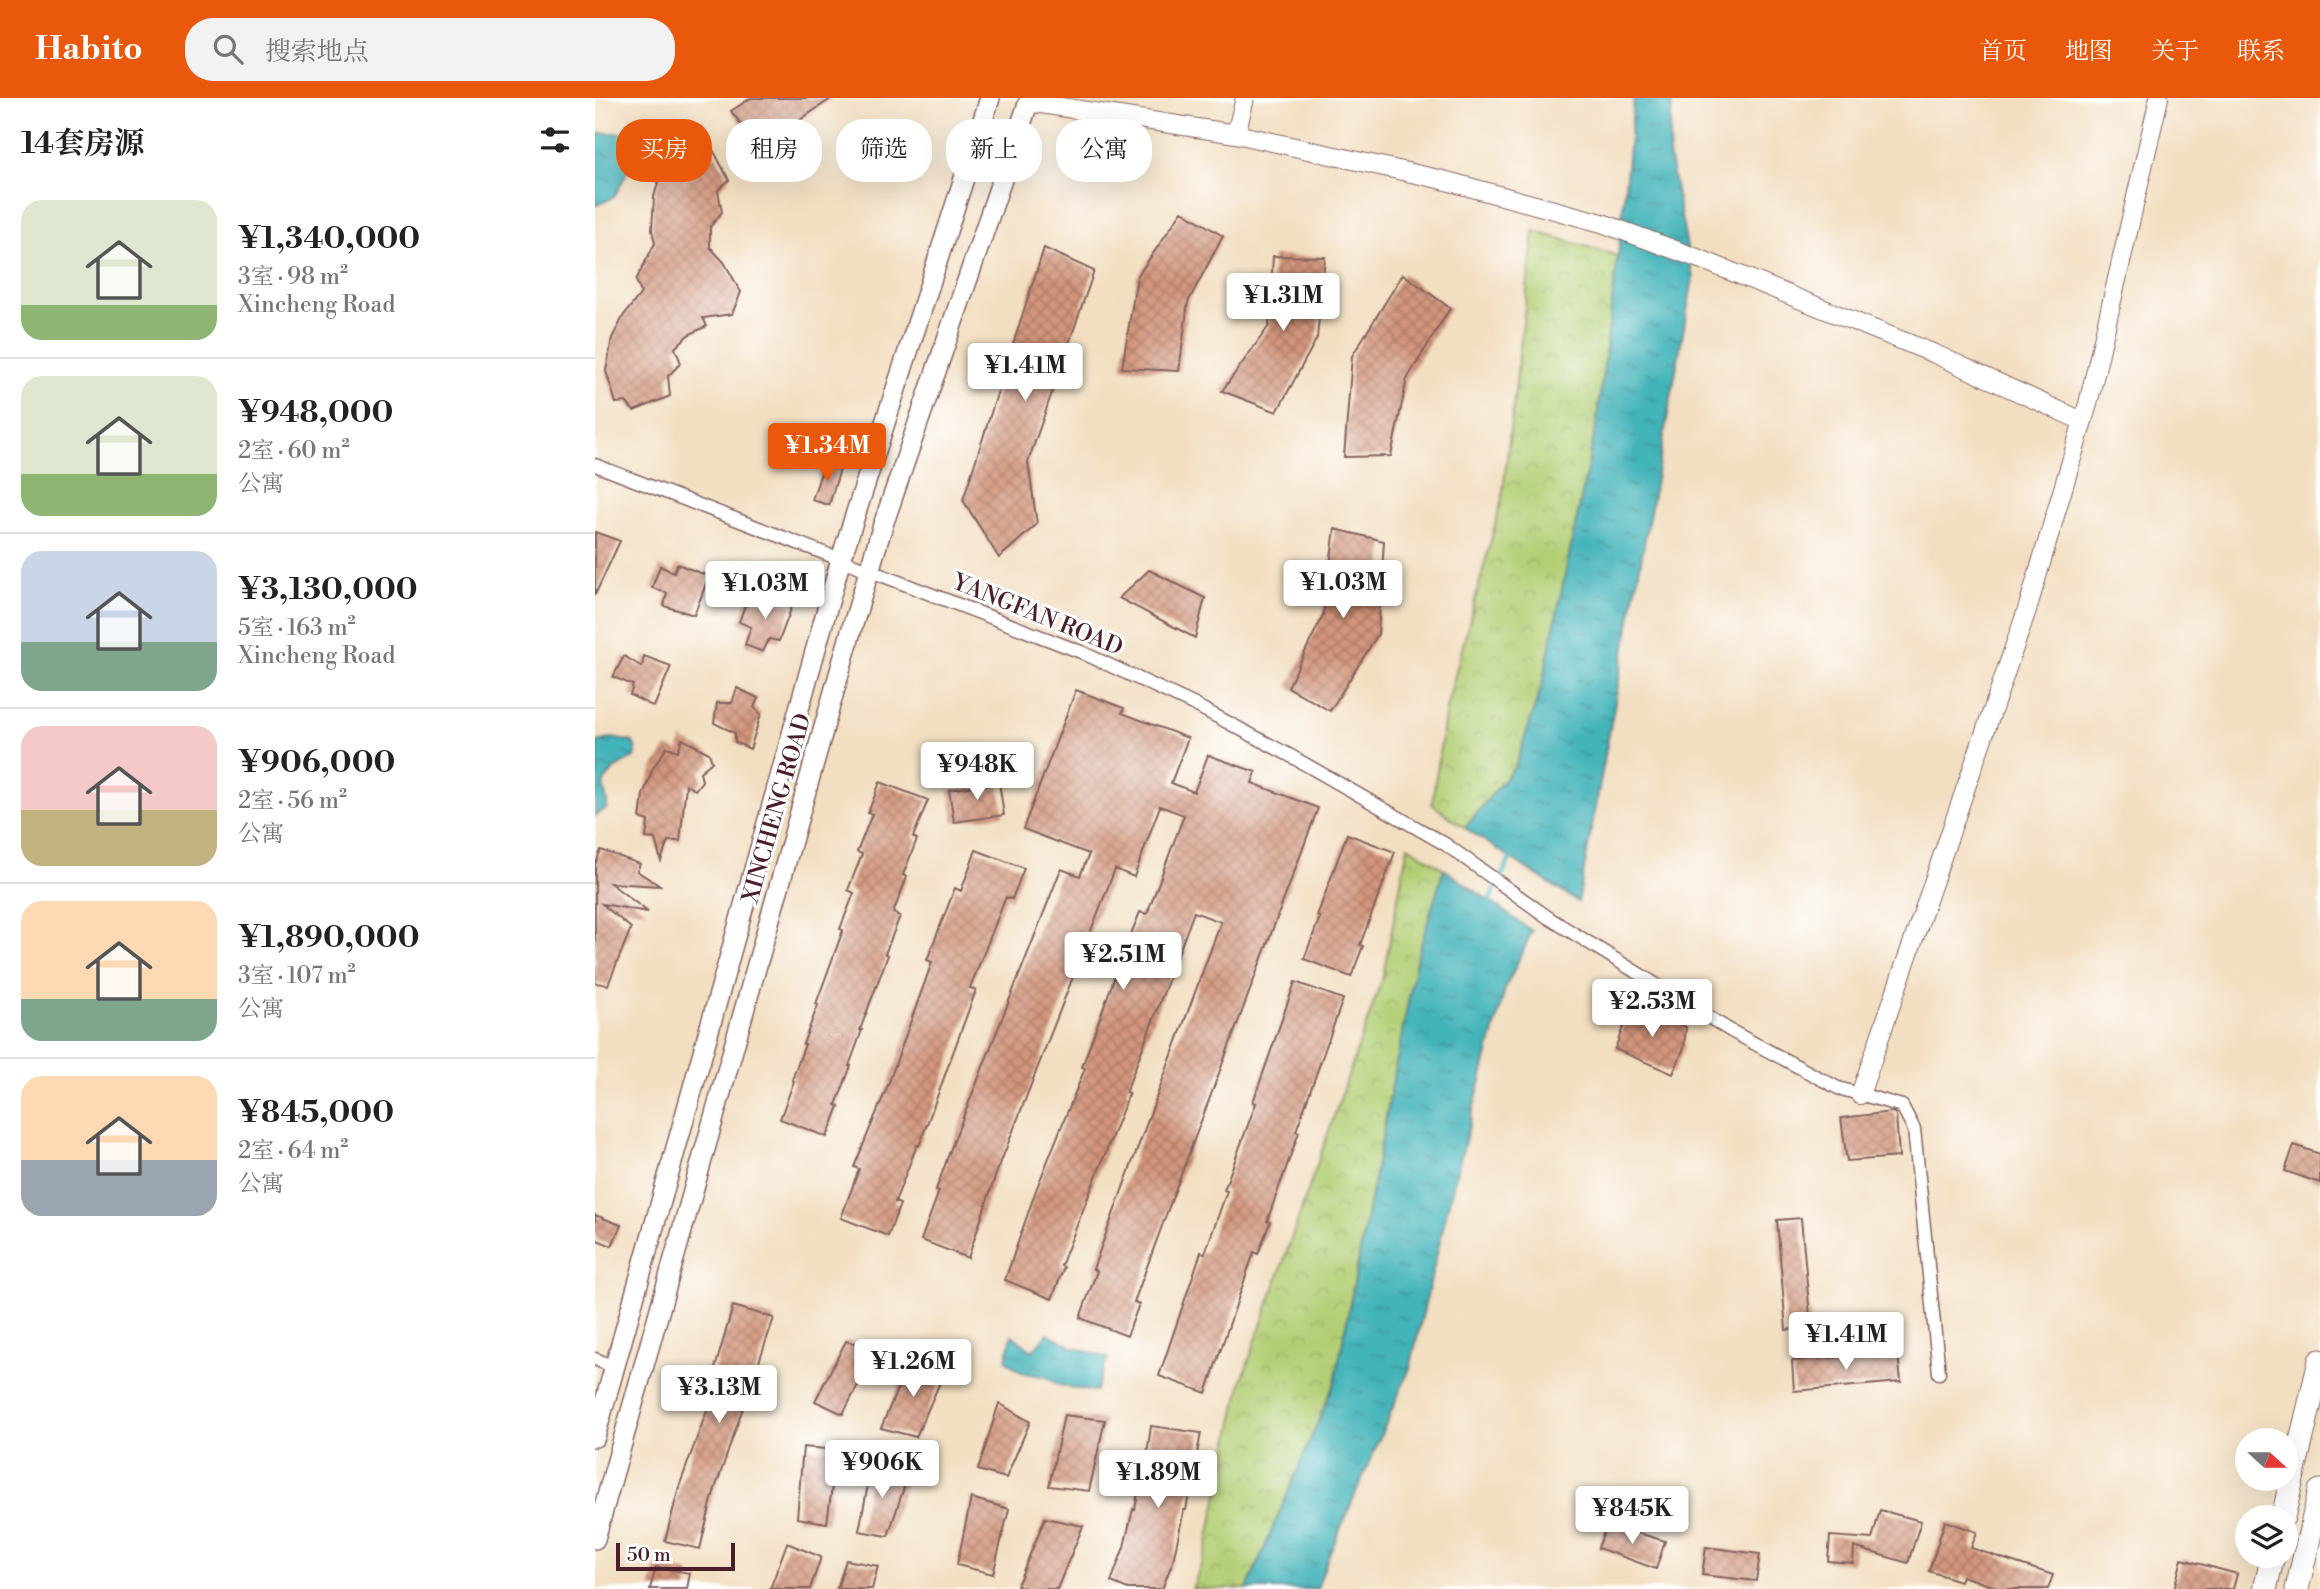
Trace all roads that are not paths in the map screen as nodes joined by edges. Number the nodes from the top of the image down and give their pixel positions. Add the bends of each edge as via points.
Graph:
1 (990, 98) edge
2 (1245, 98) edge
3 (2159, 98) edge
4 (1029, 100) edge
5 (1236, 134) junction
6 (2082, 421) junction
7 (595, 466) edge
8 (841, 559) junction
9 (870, 570) junction
10 (1860, 1095) junction
11 (595, 1359) edge
12 (2320, 1360) edge
13 (614, 1367) junction
14 (1939, 1373) dead end
15 (595, 1437) edge
16 (2320, 1491) edge
17 (2286, 1505) edge
18 (595, 1539) edge
19 (2270, 1568) edge
20 (2265, 1589) edge
21 (2297, 1589) edge

1 - 8 main road, XINCHENG ROAD
2 - 5 street
3 - 6 street
4 - 5 street
4 - 9 main road, XINCHENG ROAD
5 - 6 street via 1443,180 1602,223 1935,354
6 - 10 street via 2028,607
7 - 8 street, YANGFAN ROAD
8 - 9 street, YANGFAN ROAD
8 - 13 main road, XINCHENG ROAD
9 - 10 street, YANGFAN ROAD via 1081,652 1195,705 1445,844 1549,918 1731,1031 1838,1088
9 - 18 main road, XINCHENG ROAD
10 - 14 street, YANGFAN ROAD via 1902,1106 1915,1129
11 - 13 street
12 - 17 highway
13 - 15 main road, XINCHENG ROAD
16 - 21 highway
19 - 20 highway

